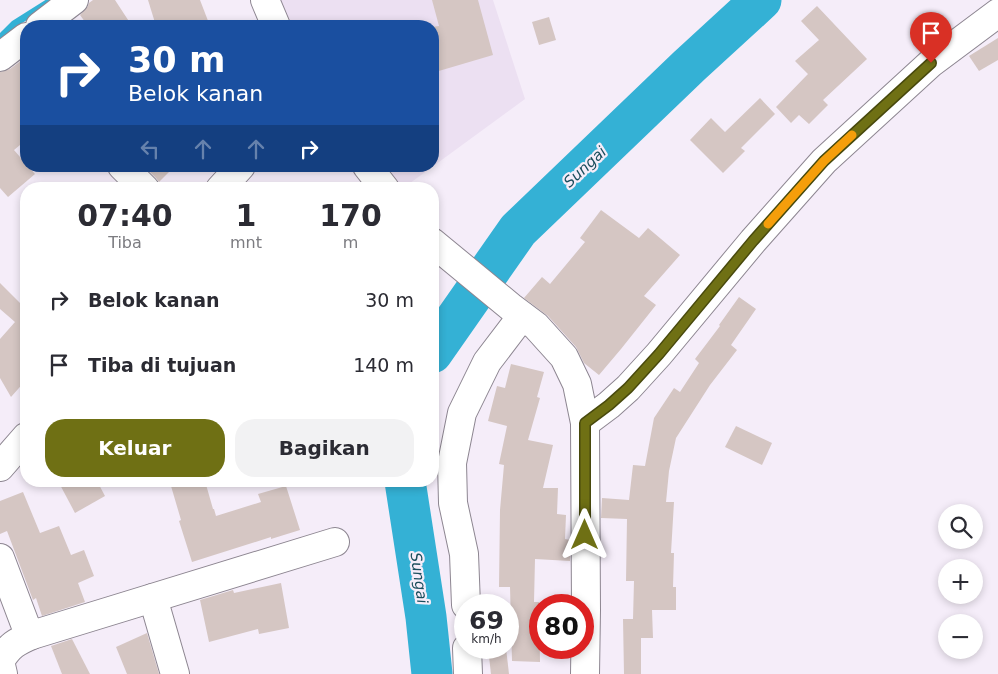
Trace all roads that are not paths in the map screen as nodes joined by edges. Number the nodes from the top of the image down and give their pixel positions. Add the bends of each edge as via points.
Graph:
1 (74, 0) edge
2 (266, 0) edge
3 (998, 13) edge
4 (50, 20) edge
5 (274, 20) edge
6 (20, 44) edge
7 (0, 57) edge
8 (128, 172) edge
9 (236, 172) edge
10 (372, 172) edge
11 (137, 182) edge
12 (226, 182) edge
13 (380, 182) edge
14 (439, 248) edge
15 (517, 312) junction
16 (585, 423) junction
17 (20, 443) edge
18 (2, 460) edge
19 (335, 542) dead end
20 (0, 558) edge
21 (466, 594) edge
22 (153, 598) junction
23 (32, 635) junction
24 (467, 659) edge
25 (3, 674) edge
26 (175, 674) edge
27 (468, 674) edge
28 (585, 674) edge

1 - 4 main road
2 - 5 main road
3 - 16 main road via 931,63 824,161 659,354 622,394
6 - 7 main road
8 - 11 main road
9 - 12 main road
10 - 13 main road
14 - 15 main road
15 - 16 main road via 536,326 564,357 577,384
15 - 21 main road via 486,362 462,413 452,463 454,503 464,554
16 - 28 main road
17 - 18 main road
19 - 22 main road
20 - 23 main road
22 - 23 main road
22 - 26 main road
23 - 25 main road via 7,649 0,660
24 - 27 main road

